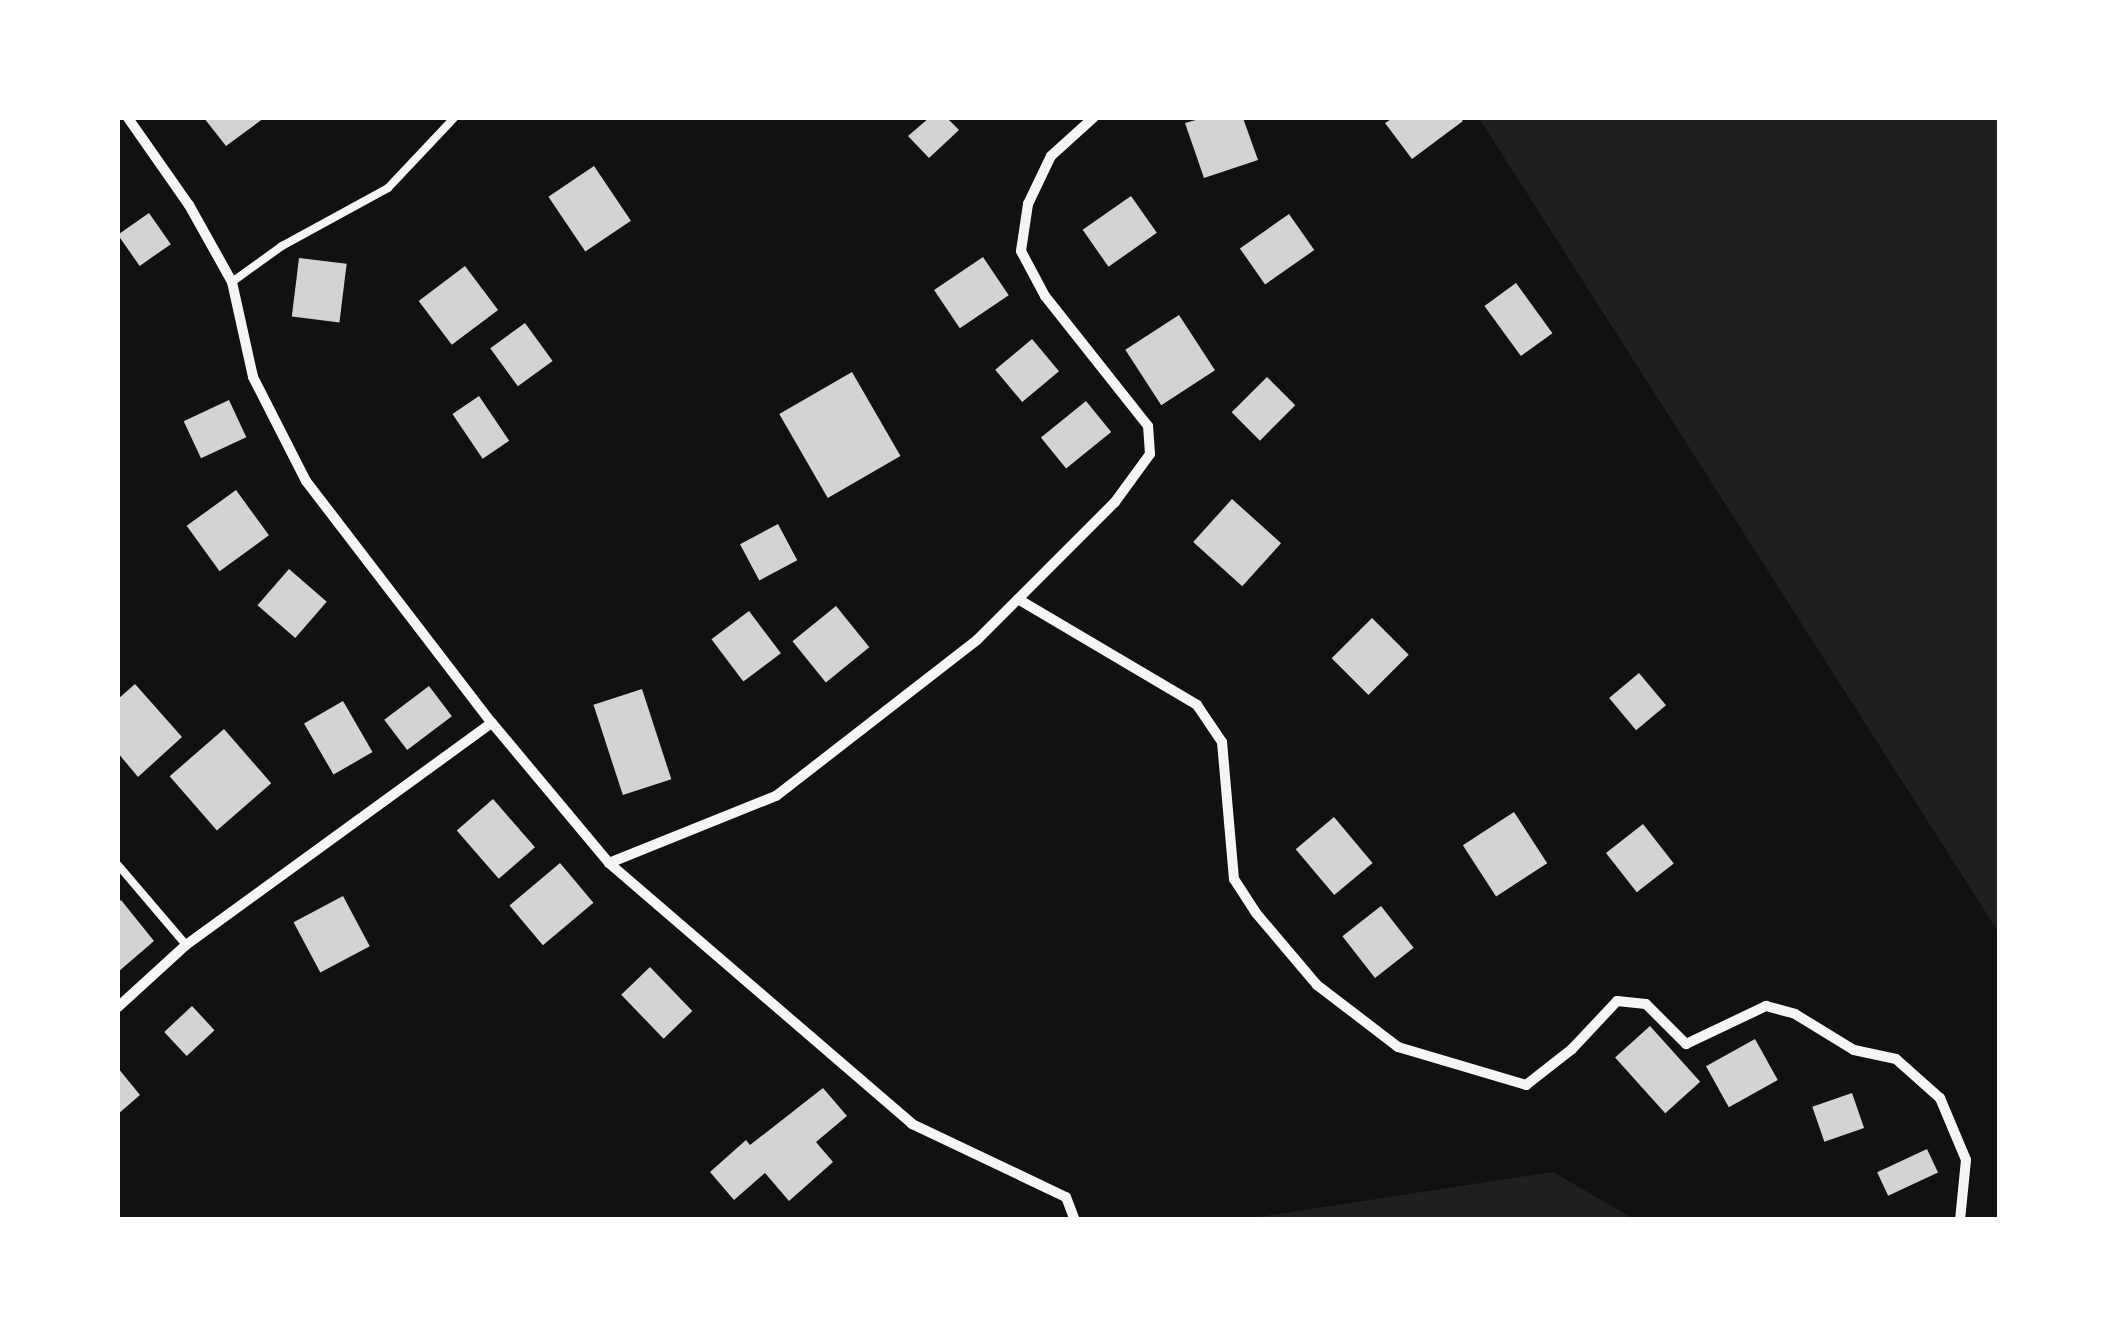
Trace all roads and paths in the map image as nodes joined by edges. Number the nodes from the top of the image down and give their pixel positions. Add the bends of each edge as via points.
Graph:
1 (128, 118) edge
2 (454, 118) edge
3 (1093, 118) edge
4 (232, 282) junction
5 (1018, 599) junction
6 (492, 723) junction
7 (609, 863) junction
8 (118, 866) edge
9 (186, 944) junction
10 (118, 1007) edge
11 (1075, 1220) edge
12 (1960, 1220) edge

1 - 4 street
2 - 4 lane via 388,188 282,246
3 - 5 street via 1051,156 1028,204 1021,250 1045,296 1148,426 1150,454 1115,502
4 - 6 street via 253,376 306,481
5 - 7 street via 976,640 776,796
5 - 12 street via 1198,705 1222,742 1234,879 1317,984 1398,1047 1526,1085 1617,1001 1646,1004 1686,1044 1766,1006 1795,1014 1854,1050 1896,1059 1940,1098 1966,1160
6 - 7 street
6 - 9 street
7 - 11 street via 912,1124 1066,1197
8 - 9 lane
9 - 10 street

